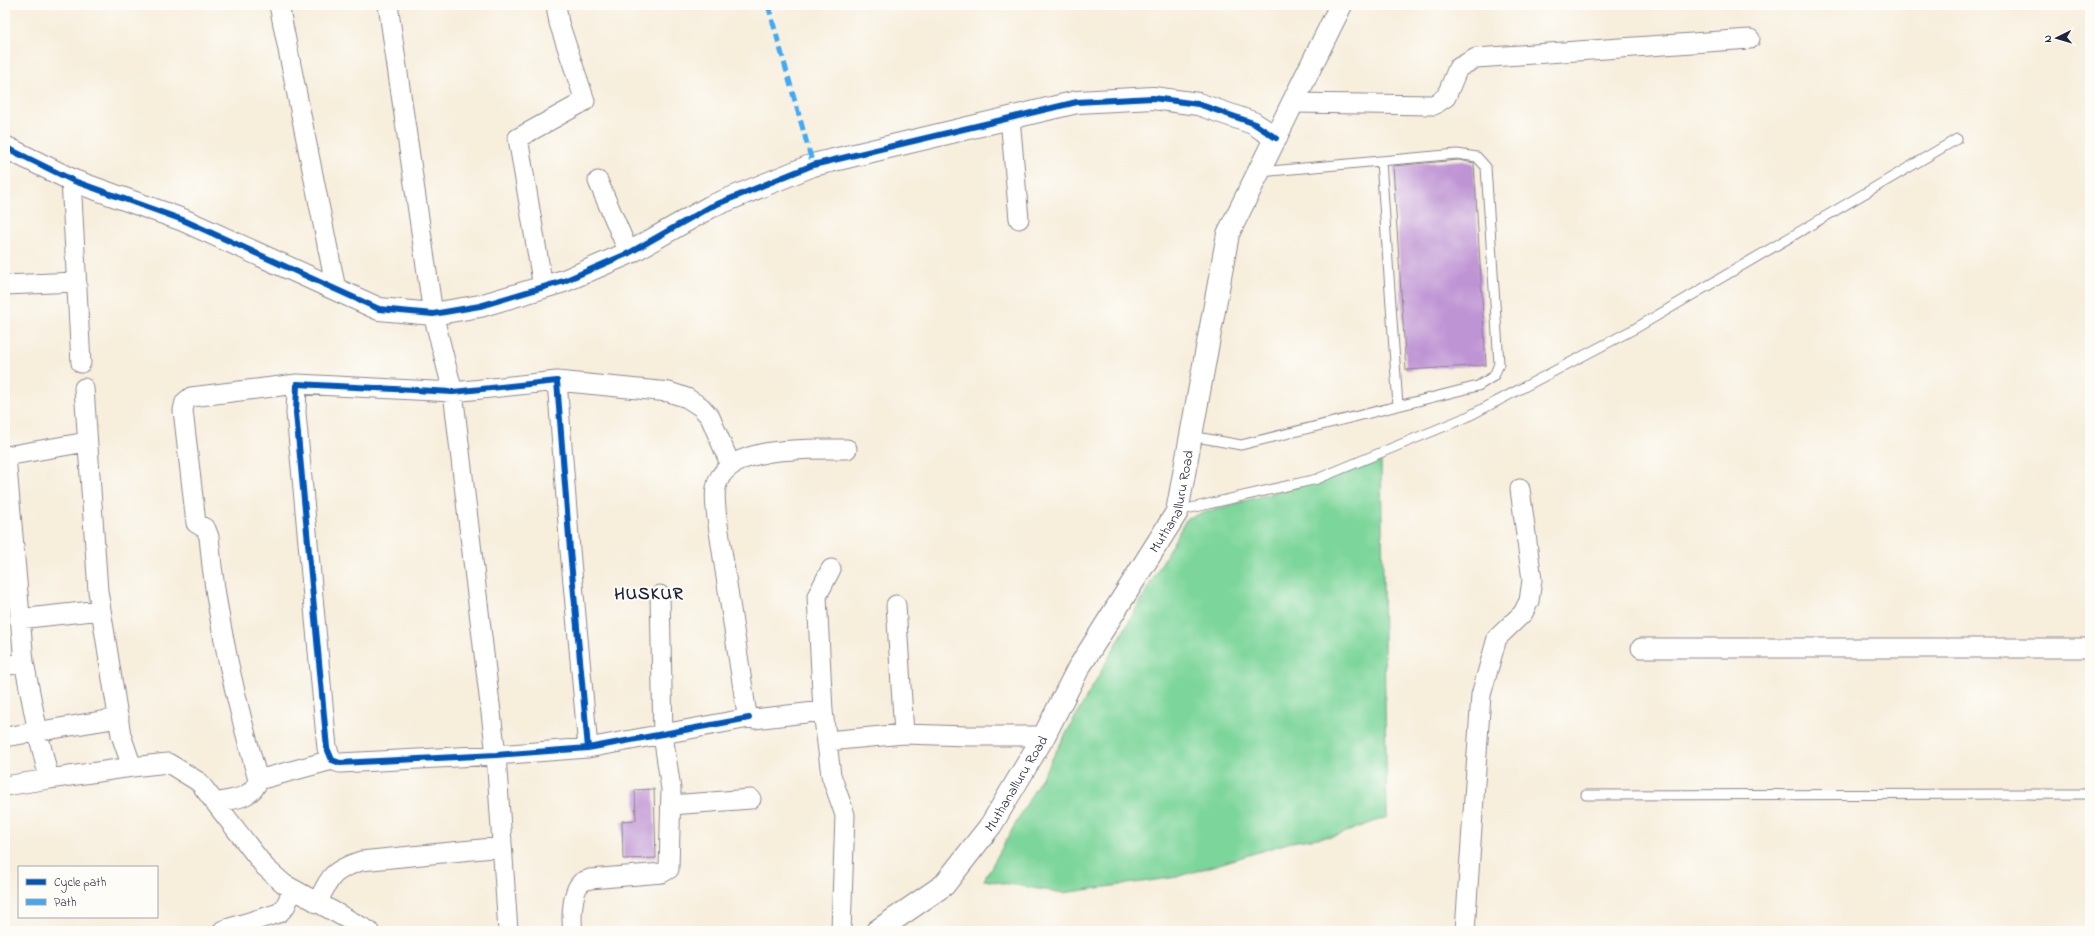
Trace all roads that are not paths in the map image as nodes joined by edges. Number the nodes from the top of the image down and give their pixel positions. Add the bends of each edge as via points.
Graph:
1 (279, 5) edge
2 (388, 5) edge
3 (556, 5) edge
4 (1341, 5) edge
5 (1750, 39) dead end
6 (1293, 103) junction
7 (1010, 118) junction
8 (1276, 138) junction
9 (1957, 139) dead end
10 (5, 147) edge
11 (1381, 161) junction
12 (1259, 172) junction
13 (71, 180) junction
14 (598, 181) dead end
15 (1019, 219) dead end
16 (629, 253) junction
17 (76, 282) junction
18 (5, 285) edge
19 (543, 287) junction
20 (336, 289) junction
21 (432, 314) junction
22 (81, 363) dead end
23 (557, 381) junction
24 (297, 384) junction
25 (84, 388) dead end
26 (453, 392) junction
27 (1398, 406) junction
28 (1191, 436) junction
29 (87, 442) junction
30 (847, 449) dead end
31 (5, 454) edge
32 (730, 466) junction
33 (1520, 489) dead end
34 (1177, 512) junction
35 (831, 569) dead end
36 (660, 595) dead end
37 (896, 605) dead end
38 (101, 610) junction
39 (19, 619) junction
40 (1641, 648) dead end
41 (2090, 648) edge
42 (24, 662) junction
43 (5, 666) edge
44 (823, 711) junction
45 (119, 718) junction
46 (750, 718) junction
47 (38, 732) junction
48 (904, 734) junction
49 (663, 735) junction
50 (1044, 736) junction
51 (5, 737) edge
52 (827, 741) junction
53 (588, 748) junction
54 (496, 756) junction
55 (332, 760) junction
56 (132, 767) junction
57 (49, 779) junction
58 (258, 780) junction
59 (5, 786) edge
60 (2090, 794) edge
61 (1586, 795) dead end
62 (751, 799) dead end
63 (216, 803) junction
64 (671, 805) junction
65 (502, 847) junction
66 (293, 889) junction
67 (317, 903) junction
68 (223, 930) dead end
69 (369, 931) edge
70 (508, 931) edge
71 (572, 931) edge
72 (841, 931) edge
73 (877, 931) edge
74 (1465, 931) edge

1 - 20 street
2 - 21 street
3 - 19 street via 559,23 585,101 518,138
4 - 6 street, Muthanalluru Road
5 - 6 street via 1476,58 1458,68 1446,98 1434,105
6 - 8 street, Muthanalluru Road
7 - 8 street via 1076,102 1153,98 1198,104 1253,123
7 - 15 street
7 - 16 street via 813,165 710,207
8 - 12 street, Muthanalluru Road
9 - 34 lane via 1636,328 1467,417 1317,479
10 - 13 street
11 - 12 lane
11 - 27 lane
11 - 27 lane via 1457,154 1477,157 1486,167 1499,364 1494,376 1478,386
12 - 28 street, Muthanalluru Road via 1228,234
13 - 17 street
13 - 20 street via 183,220
14 - 16 street
16 - 19 street via 564,281
17 - 18 street
17 - 22 street
19 - 21 street via 480,306
20 - 21 street via 379,309
21 - 26 street
23 - 26 street
23 - 32 street via 669,392 688,398 710,417
23 - 53 street
24 - 26 street
24 - 55 street via 296,413 317,656 327,748
24 - 58 street via 191,397 185,402 183,410 196,524 206,530 209,537 213,584 236,703
25 - 29 street
26 - 54 street
27 - 28 lane via 1241,445
28 - 34 street, Muthanalluru Road
29 - 31 street
29 - 38 street
30 - 32 street via 768,452 738,460
31 - 39 street
32 - 46 street via 724,471 716,487 717,518 747,715
33 - 74 street via 1532,580 1530,601 1523,613 1497,638 1481,694
34 - 50 street, Muthanalluru Road via 1078,669
35 - 44 street via 817,596
36 - 49 street
37 - 48 street
38 - 39 street
38 - 45 street
39 - 42 street
40 - 41 street
42 - 43 street
42 - 47 street
44 - 46 street
44 - 52 street
45 - 47 street
45 - 56 street
46 - 49 street
47 - 51 street
47 - 57 street
48 - 50 street
48 - 52 street
49 - 53 street
49 - 64 street
50 - 73 street, Muthanalluru Road via 991,825 944,885
52 - 72 street via 834,788 842,802 845,815
53 - 54 street
54 - 55 street via 340,763
54 - 65 street
55 - 58 street
56 - 57 street
56 - 63 street via 168,763 199,782
57 - 59 street
58 - 63 street via 256,788 249,795
60 - 61 lane
62 - 64 street
63 - 66 street via 265,867
64 - 71 street via 667,872 590,879 582,883 577,889 573,903
65 - 67 street via 361,861 342,867 331,878
65 - 70 street
66 - 67 street
66 - 68 street via 279,913
67 - 69 street

